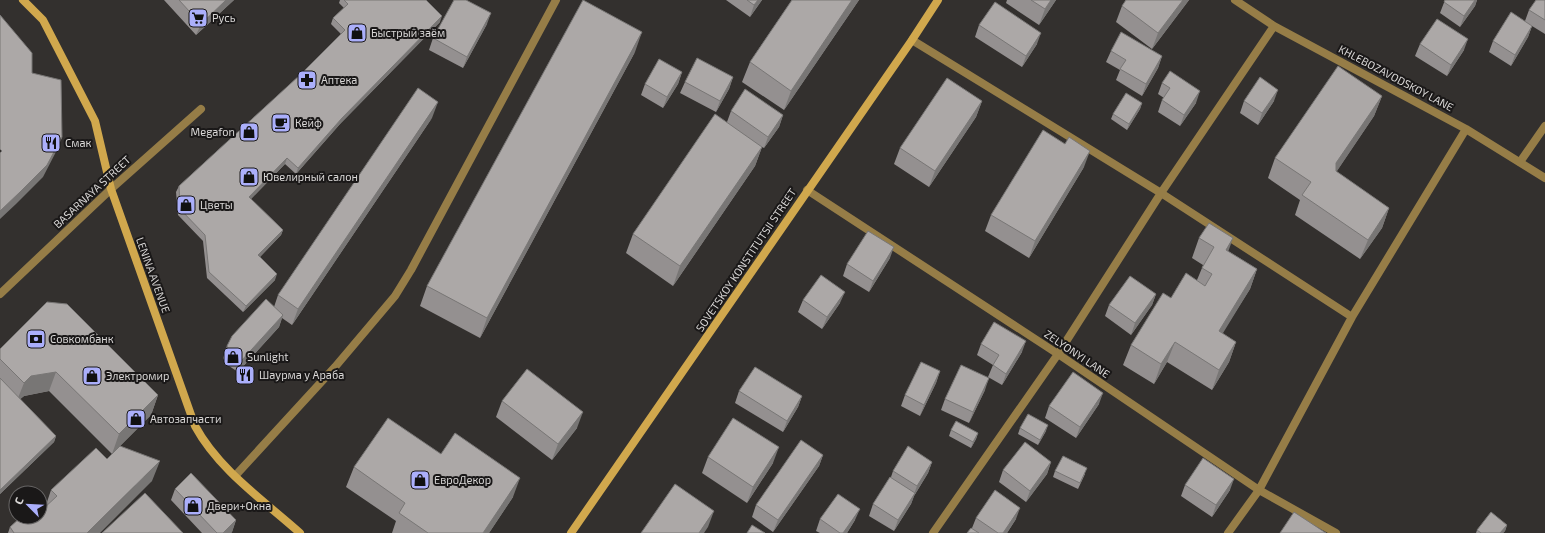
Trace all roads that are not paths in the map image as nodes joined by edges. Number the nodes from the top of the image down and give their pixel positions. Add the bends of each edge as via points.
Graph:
1 (23, 0) edge
2 (556, 0) edge
3 (938, 0) edge
4 (1235, 0) edge
5 (1274, 26) junction
6 (912, 40) junction
7 (201, 108) dead end
8 (1545, 126) edge
9 (1466, 129) junction
10 (1520, 162) junction
11 (1545, 178) edge
12 (111, 188) junction
13 (807, 190) junction
14 (1161, 193) junction
15 (0, 294) edge
16 (1352, 317) junction
17 (1058, 354) junction
18 (235, 476) junction
19 (1259, 490) junction
20 (300, 533) edge
21 (571, 533) edge
22 (934, 533) edge
23 (1228, 533) edge
24 (1336, 533) edge

1 - 12 main road, LENINA AVENUE via 43,20 95,121
2 - 18 street via 412,270 395,296 335,367
3 - 6 main road, SOVETSKOY KONSTITUTSII STREET
4 - 5 street, KHLEBOZAVODSKOY LANE
5 - 9 street, KHLEBOZAVODSKOY LANE
5 - 14 street
6 - 13 main road, SOVETSKOY KONSTITUTSII STREET
6 - 14 street
7 - 12 street, BASARNAYA STREET
8 - 10 street
9 - 10 street, KHLEBOZAVODSKOY LANE
9 - 16 street
10 - 11 street, KHLEBOZAVODSKOY LANE
12 - 15 street, BASARNAYA STREET
12 - 18 main road, LENINA AVENUE via 195,426 214,455
13 - 17 street, ZELYONYI LANE
13 - 21 main road, SOVETSKOY KONSTITUTSII STREET
14 - 16 street
14 - 17 street
16 - 19 street
17 - 19 street, ZELYONYI LANE
17 - 22 street
18 - 20 main road, LENINA AVENUE
19 - 23 street
19 - 24 street, ZELYONYI LANE

